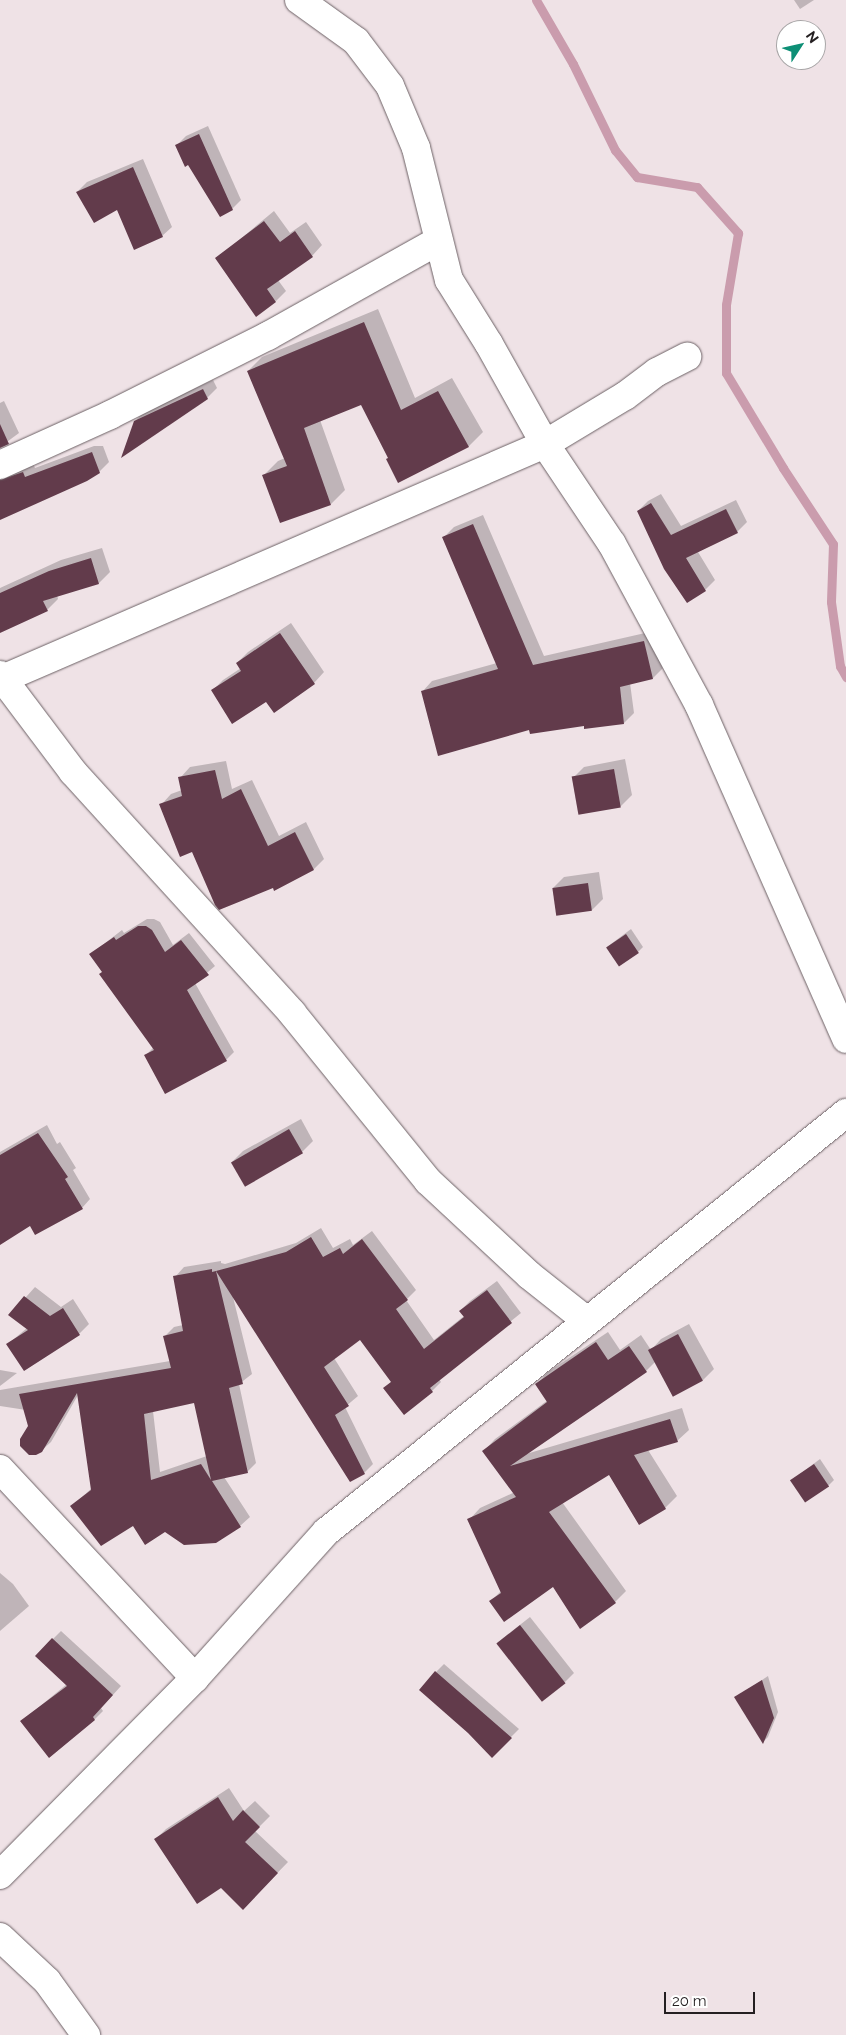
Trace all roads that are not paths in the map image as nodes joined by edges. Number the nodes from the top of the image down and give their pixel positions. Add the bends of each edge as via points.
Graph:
1 (299, 0) edge
2 (438, 240) junction
3 (687, 357) dead end
4 (544, 444) junction
5 (0, 465) edge
6 (1, 678) edge
7 (846, 1039) edge
8 (846, 1112) edge
9 (587, 1321) junction
10 (0, 1469) edge
11 (195, 1678) junction
12 (0, 1875) edge
13 (0, 1937) edge
14 (86, 2035) edge

1 - 2 street via 356,41 390,86 416,148
2 - 4 street via 450,280
2 - 5 street via 268,336 110,415
3 - 4 street via 657,372 624,396
4 - 6 street
4 - 7 street via 612,544 698,705
6 - 9 street via 73,772 292,1013 428,1181 529,1275
8 - 9 street
9 - 11 street via 326,1532
10 - 11 street
11 - 12 street
13 - 14 street via 47,1981

